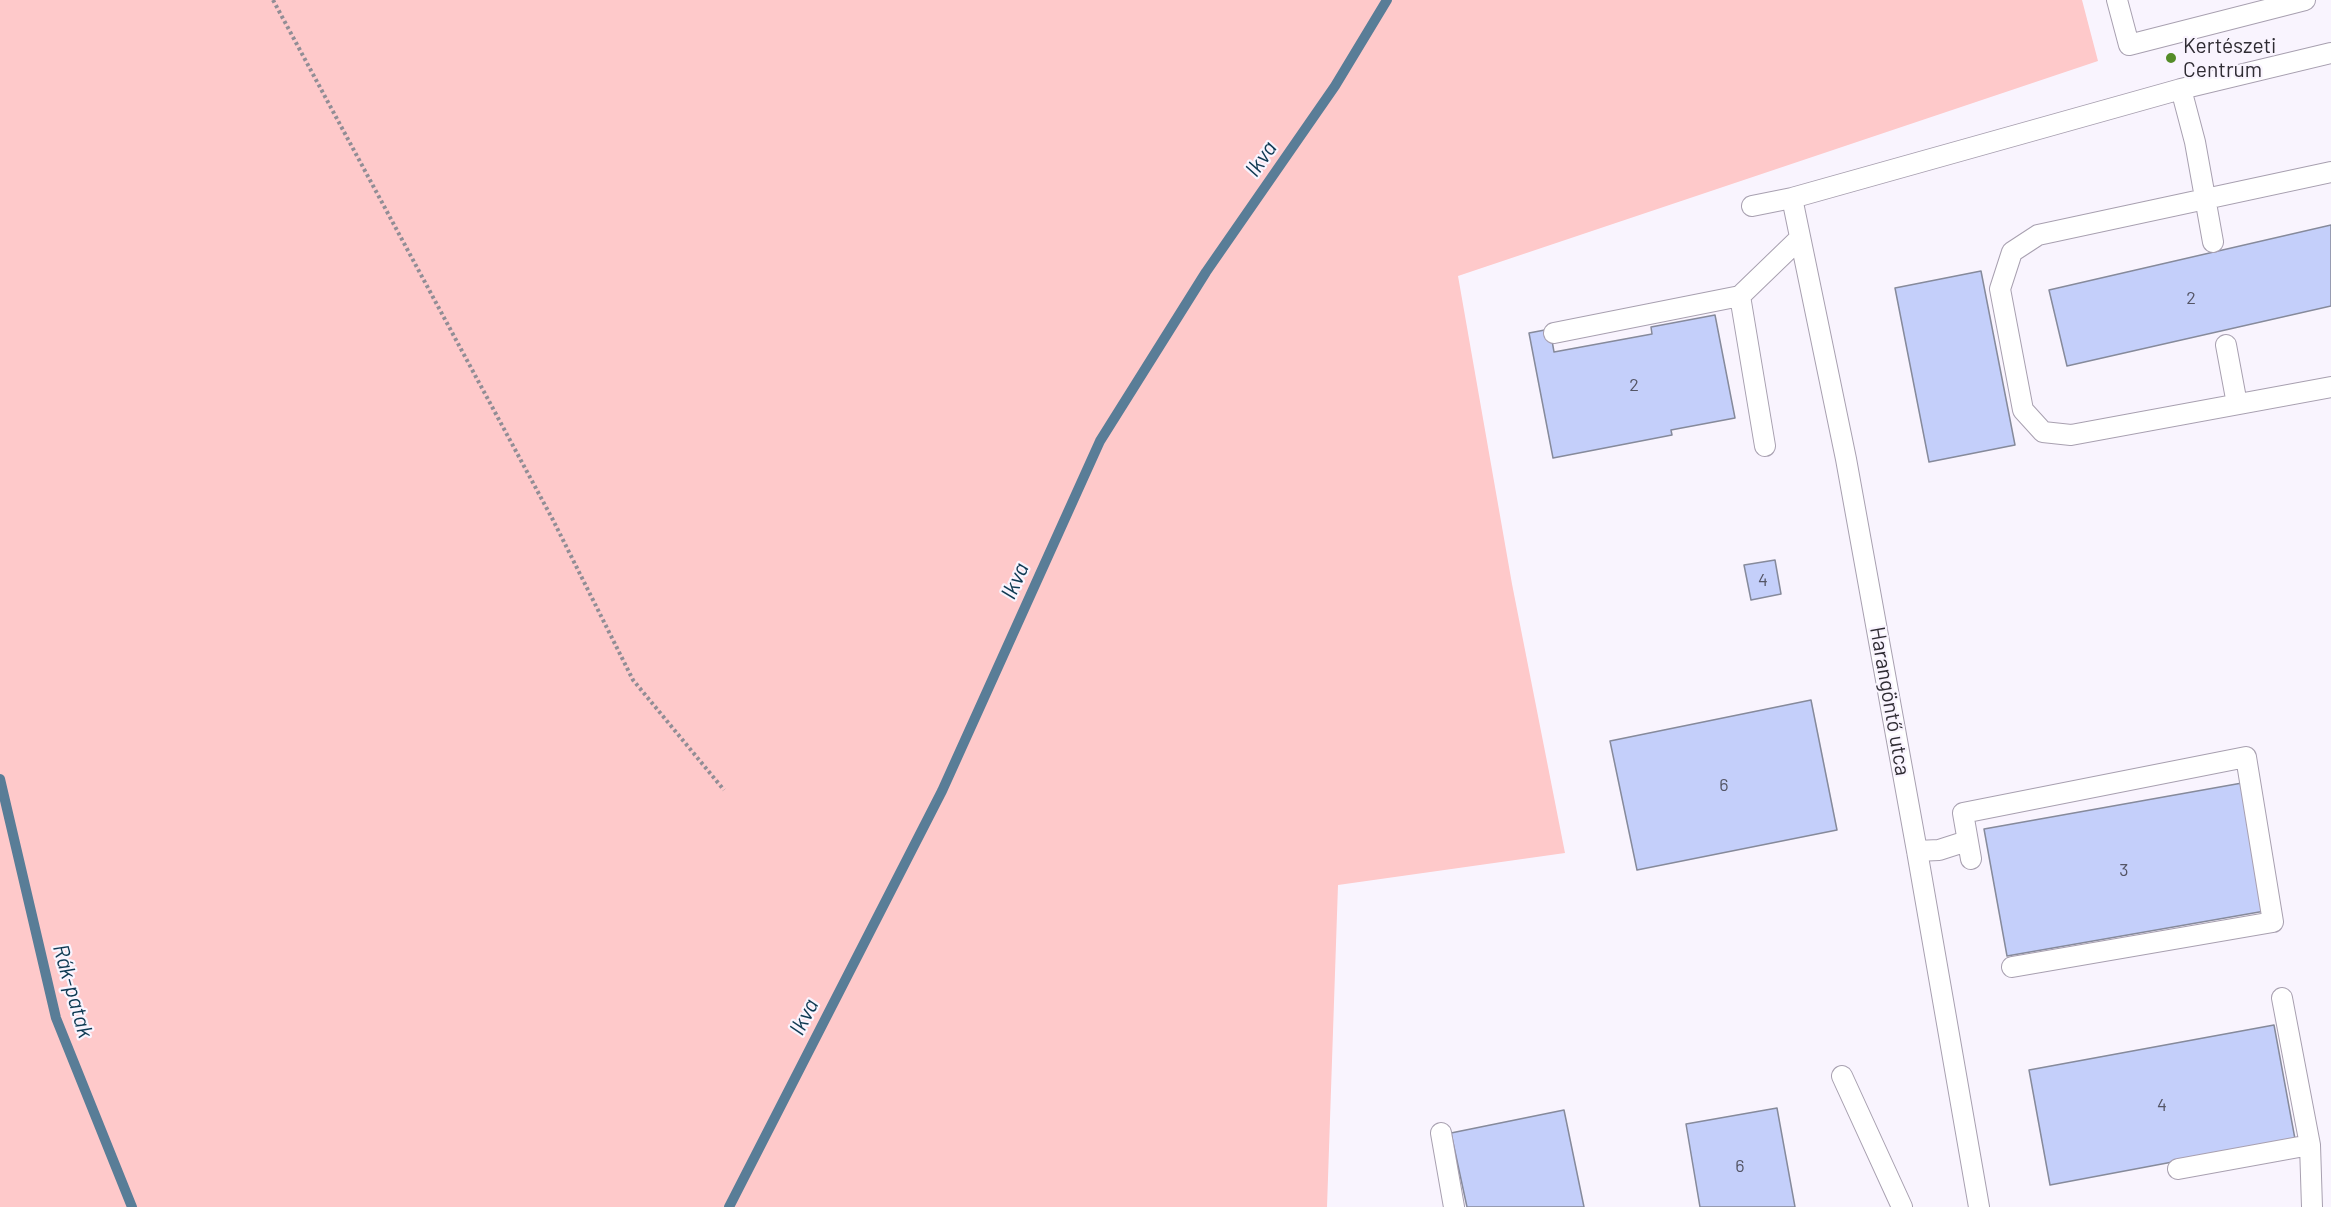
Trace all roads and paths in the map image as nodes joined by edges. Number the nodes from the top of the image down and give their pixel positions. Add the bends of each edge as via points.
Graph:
1 (273, 0) edge
2 (2117, 0) edge
3 (2305, 0) edge
4 (2331, 53) edge
5 (2181, 89) junction
6 (2331, 172) edge
7 (1792, 198) junction
8 (2205, 198) junction
9 (1752, 206) dead end
10 (1799, 239) junction
11 (2213, 242) dead end
12 (1740, 296) junction
13 (1554, 333) dead end
14 (2226, 345) dead end
15 (2331, 387) edge
16 (2237, 404) junction
17 (1766, 446) dead end
18 (724, 790) dead end
19 (1917, 851) junction
20 (2012, 967) dead end
21 (2282, 998) dead end
22 (1842, 1076) dead end
23 (1441, 1133) dead end
24 (2310, 1145) junction
25 (2178, 1169) dead end
26 (1454, 1207) edge
27 (1902, 1207) edge
28 (1979, 1207) edge
29 (2312, 1207) edge

1 - 18 path via 553,520 633,680
2 - 3 lane via 2129,45
4 - 5 lane
5 - 7 lane
5 - 8 lane
6 - 8 lane
7 - 9 lane
7 - 10 lane, Harangöntő utca
8 - 11 lane
8 - 16 lane via 2038,235 2012,252 2000,289 2023,410 2043,432 2071,435
10 - 12 lane
10 - 19 lane, Harangöntő utca via 1846,459
12 - 13 lane
12 - 17 lane
14 - 16 lane
15 - 16 lane
19 - 20 lane via 1969,850 1963,813 2246,757 2273,922
19 - 28 lane, Harangöntő utca
21 - 24 lane
22 - 27 lane
23 - 26 lane
24 - 25 lane
24 - 29 lane

